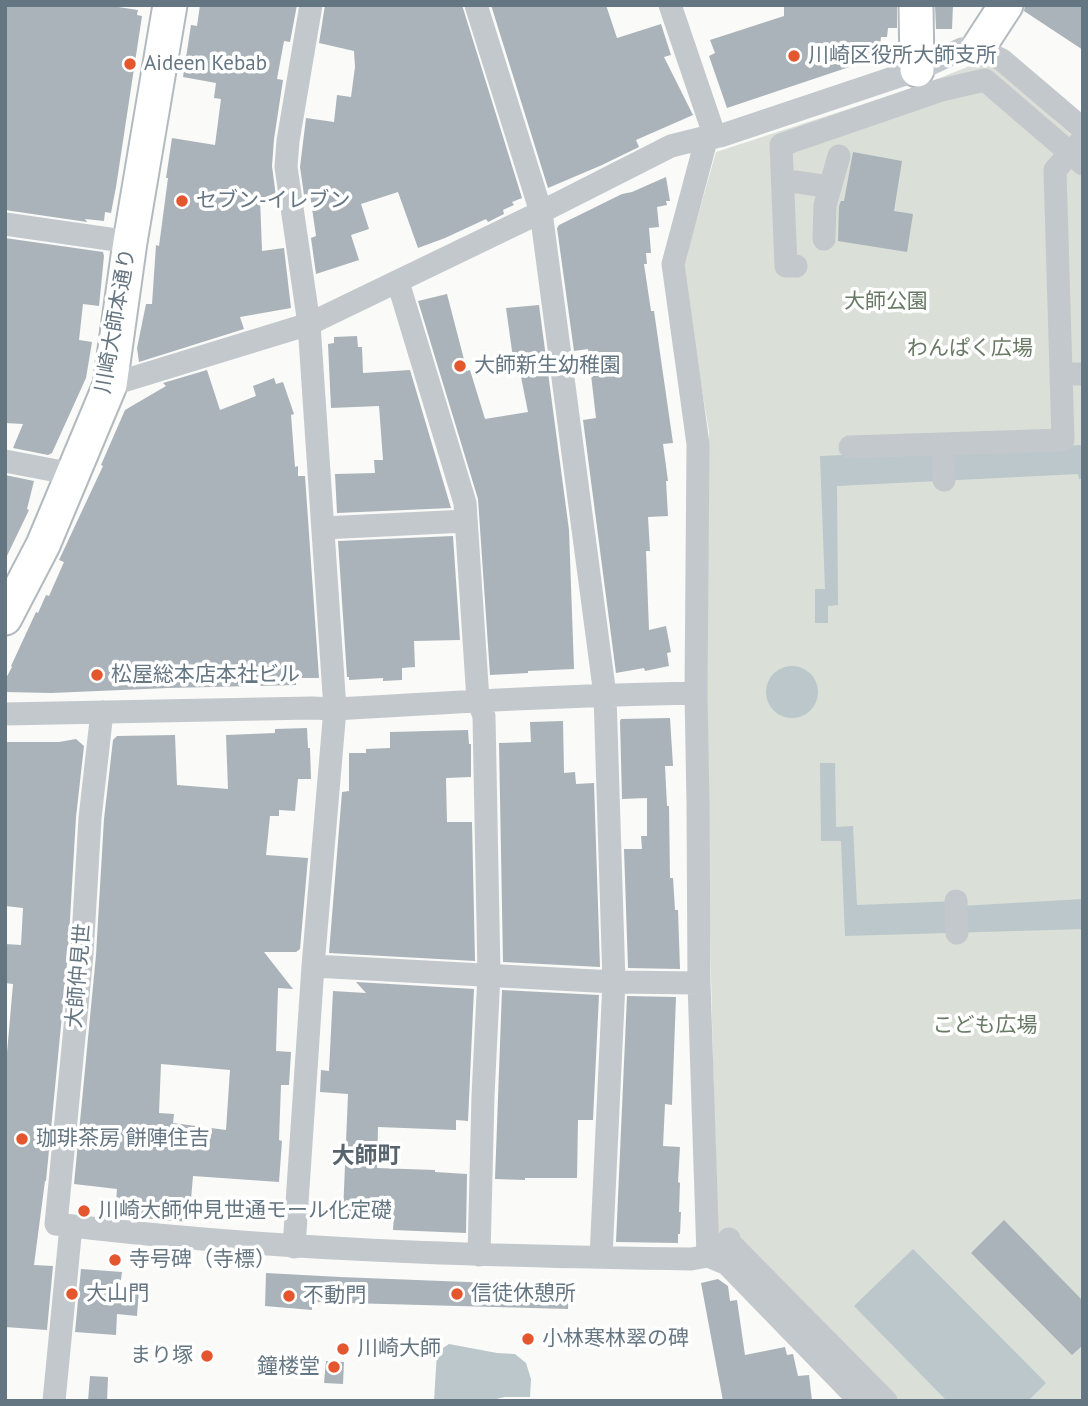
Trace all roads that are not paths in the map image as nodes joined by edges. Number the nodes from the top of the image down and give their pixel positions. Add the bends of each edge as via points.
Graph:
1 (170, 5) edge
2 (311, 5) edge
3 (477, 5) edge
4 (670, 5) edge
5 (916, 5) edge
6 (1006, 5) edge
7 (978, 48) junction
8 (917, 70) junction
9 (1083, 129) edge
10 (711, 137) junction
11 (1079, 152) edge
12 (839, 156) dead end
13 (783, 182) junction
14 (830, 187) junction
15 (541, 212) junction
16 (5, 224) edge
17 (824, 239) dead end
18 (130, 242) junction
19 (796, 266) dead end
20 (398, 282) junction
21 (309, 324) junction
22 (1072, 374) edge
23 (110, 385) junction
24 (943, 445) junction
25 (850, 447) dead end
26 (5, 461) edge
27 (73, 474) junction
28 (944, 480) dead end
29 (466, 522) junction
30 (323, 528) junction
31 (5, 618) edge
32 (696, 693) junction
33 (605, 695) junction
34 (478, 700) junction
35 (335, 709) junction
36 (102, 712) junction
37 (5, 714) edge
38 (956, 901) dead end
39 (957, 933) dead end
40 (313, 966) junction
41 (489, 974) junction
42 (614, 982) junction
43 (699, 983) junction
44 (71, 1226) junction
45 (729, 1239) dead end
46 (294, 1247) junction
47 (480, 1255) junction
48 (708, 1256) junction
49 (601, 1257) junction
50 (54, 1401) edge
51 (860, 1401) edge
52 (886, 1401) edge

1 - 18 street, 川崎大師本通り
2 - 21 street via 286,167
3 - 15 street
4 - 10 street
5 - 8 street
6 - 7 street
7 - 8 street via 962,50
7 - 9 street via 1002,60
8 - 10 street
10 - 15 street via 671,146
10 - 32 street via 673,264 698,444
11 - 13 street via 985,80 941,90 781,145
11 - 22 street via 1055,170
12 - 14 street
13 - 14 street
13 - 19 street via 786,266
14 - 17 street
15 - 20 street
15 - 33 street
16 - 18 street
18 - 23 street, 川崎大師本通り
20 - 21 street
20 - 29 street via 465,503
21 - 23 street
21 - 30 street
22 - 24 street via 1063,440
23 - 27 street, 川崎大師本通り
24 - 25 street
24 - 28 street
26 - 27 street
27 - 31 street, 川崎大師本通り
29 - 30 street
29 - 34 street
30 - 35 street
32 - 33 street
32 - 43 street
33 - 34 street
33 - 42 street
34 - 35 street
34 - 41 street via 484,716
35 - 36 street
35 - 40 street
36 - 37 street
36 - 44 street, 大師仲見世 via 56,1224
38 - 39 street
40 - 41 street
40 - 46 street
41 - 42 street
41 - 47 street
42 - 43 street
42 - 49 street
43 - 48 street
44 - 46 street
44 - 50 street
45 - 52 street
46 - 47 street
47 - 49 street
48 - 49 street
48 - 51 street via 727,1264

